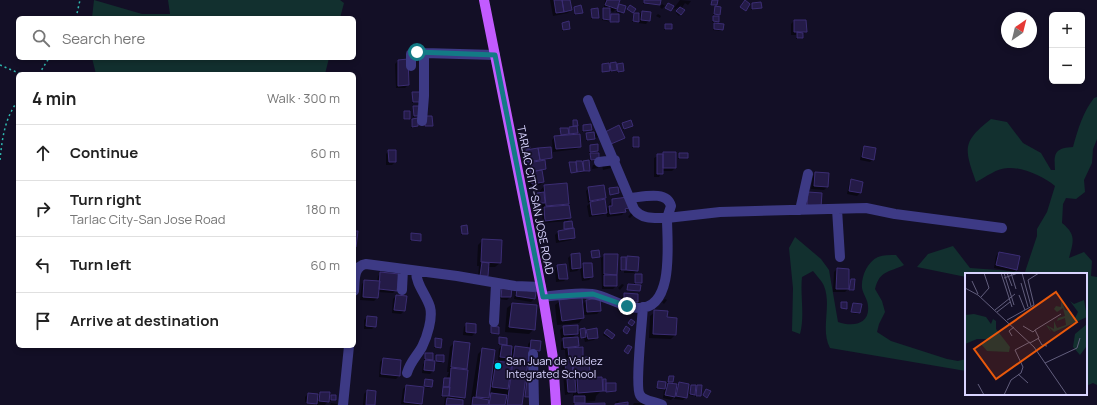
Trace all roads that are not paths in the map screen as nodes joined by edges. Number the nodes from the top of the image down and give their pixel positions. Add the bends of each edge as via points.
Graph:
1 (484, 0) edge
2 (424, 52) junction
3 (495, 55) junction
4 (411, 66) dead end
5 (588, 100) dead end
6 (422, 121) dead end
7 (615, 160) junction
8 (599, 162) dead end
9 (808, 174) dead end
10 (630, 198) junction
11 (837, 209) junction
12 (800, 210) junction
13 (667, 218) junction
14 (1002, 228) dead end
15 (840, 257) dead end
16 (403, 269) junction
17 (416, 270) junction
18 (356, 272) edge
19 (496, 284) junction
20 (541, 286) junction
21 (402, 290) dead end
22 (543, 297) junction
23 (643, 307) junction
24 (494, 322) dead end
25 (349, 348) edge
26 (533, 354) dead end
27 (407, 373) dead end
28 (343, 405) edge
29 (534, 405) edge
30 (556, 405) edge
31 (662, 405) edge

1 - 3 main road, TARLAC CITY-SAN JOSE ROAD
2 - 3 street
2 - 4 street via 412,53
2 - 6 street
3 - 20 main road, TARLAC CITY-SAN JOSE ROAD
5 - 7 street
7 - 8 street
7 - 10 street
9 - 12 street
10 - 13 street via 639,215 648,218
10 - 13 street via 665,198 671,206
11 - 12 street
11 - 14 street via 870,209
11 - 15 street
12 - 13 street via 705,213
13 - 23 street via 663,290 657,300
16 - 17 street
16 - 18 street via 366,264 361,265
16 - 21 street
17 - 19 street
17 - 27 street via 416,280 428,300 431,314 424,342 410,363
19 - 20 street
19 - 24 street
20 - 22 main road, TARLAC CITY-SAN JOSE ROAD
22 - 23 street via 593,294 627,306
22 - 30 main road, TARLAC CITY-SAN JOSE ROAD via 554,364
23 - 31 street via 637,388 640,396
25 - 28 street
26 - 29 street

